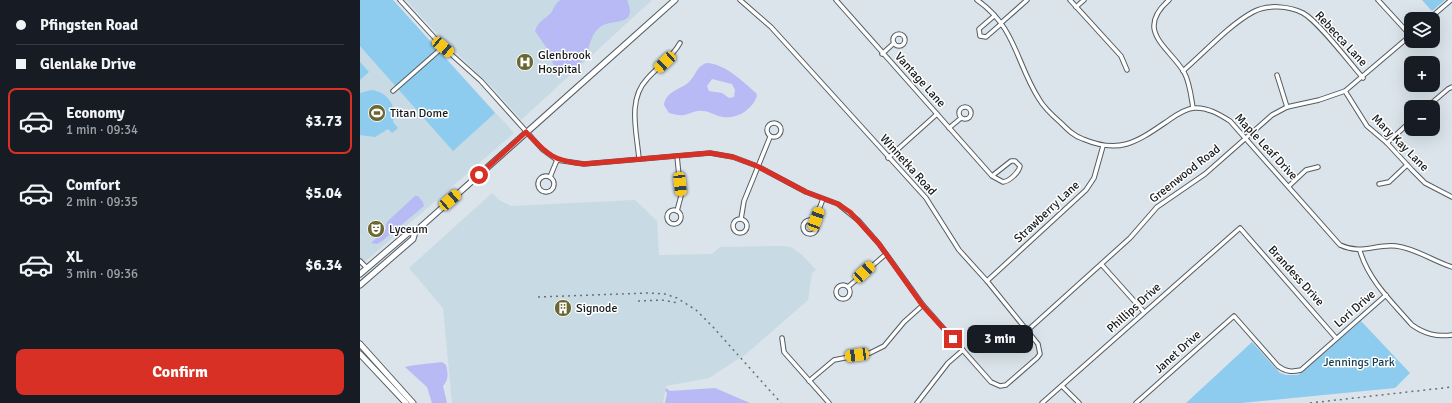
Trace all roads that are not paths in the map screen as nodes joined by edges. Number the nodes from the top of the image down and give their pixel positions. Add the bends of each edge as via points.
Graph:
1 (400, 0) edge
2 (675, 0) edge
3 (740, 0) edge
4 (976, 0) edge
5 (1027, 0) edge
6 (1070, 0) edge
7 (1084, 0) edge
8 (1169, 0) edge
9 (1378, 0) edge
10 (1451, 0) edge
11 (839, 1) edge
12 (1076, 7) junction
13 (1437, 12) edge
14 (994, 16) junction
15 (1001, 23) junction
16 (1404, 28) edge
17 (1404, 41) edge
18 (680, 43) dead end
19 (894, 43) dead end
20 (443, 47) junction
21 (882, 54) junction
22 (1127, 70) dead end
23 (1183, 71) junction
24 (1276, 75) dead end
25 (1363, 78) junction
26 (1452, 87) edge
27 (393, 91) dead end
28 (1345, 91) junction
29 (1435, 100) edge
30 (1287, 107) junction
31 (1193, 108) junction
32 (936, 114) junction
33 (960, 118) dead end
34 (1404, 127) edge
35 (949, 128) junction
36 (526, 132) junction
37 (770, 137) junction
38 (1246, 139) junction
39 (1387, 143) junction
40 (1103, 146) junction
41 (677, 156) junction
42 (888, 158) junction
43 (639, 159) junction
44 (557, 160) junction
45 (1407, 165) junction
46 (757, 166) junction
47 (1318, 167) dead end
48 (991, 174) junction
49 (550, 177) junction
50 (1379, 184) dead end
51 (1288, 186) junction
52 (1452, 197) edge
53 (823, 199) junction
54 (677, 211) dead end
55 (741, 219) junction
56 (814, 222) dead end
57 (1240, 228) joint
58 (415, 232) junction
59 (1360, 251) junction
60 (886, 254) junction
61 (360, 261) edge
62 (1102, 264) junction
63 (1452, 267) edge
64 (367, 268) junction
65 (360, 274) edge
66 (987, 281) junction
67 (360, 285) edge
68 (848, 287) dead end
69 (1386, 295) junction
70 (923, 306) junction
71 (1144, 312) junction
72 (1234, 316) joint
73 (1028, 330) junction
74 (1452, 335) edge
75 (782, 338) dead end
76 (1336, 338) junction
77 (360, 344) edge
78 (963, 350) junction
79 (360, 354) edge
80 (809, 381) junction
81 (1062, 386) junction
82 (406, 403) edge
83 (413, 403) edge
84 (829, 403) edge
85 (917, 403) edge
86 (1042, 403) edge
87 (1079, 403) edge
88 (1136, 403) edge

1 - 20 street
2 - 36 main road
3 - 42 street, Winnetka Road via 771,27
4 - 14 street
5 - 15 street
6 - 12 street
7 - 12 street
8 - 23 street via 1161,8 1154,27 1159,43
9 - 16 street
10 - 13 street
11 - 21 street, Vantage Lane
12 - 22 street via 1121,56
14 - 15 street
14 - 15 street via 979,29 980,36 986,37
15 - 40 street via 1015,45 1039,100 1072,134
17 - 25 street, Greenwood Road
18 - 43 street via 674,53 646,79 636,98
19 - 21 street
20 - 27 street
20 - 36 street via 481,81
21 - 32 street, Vantage Lane
23 - 25 street, Rebecca Lane via 1253,11 1275,7 1290,8 1304,13
23 - 31 street via 1189,82
24 - 30 street
25 - 28 street, Greenwood Road
26 - 29 street
28 - 30 street, Greenwood Road
28 - 39 street, Mary Kay Lane via 1368,126
30 - 38 street, Greenwood Road via 1272,115
31 - 38 street, Maple Leaf Drive via 1208,109 1220,114
31 - 40 street via 1180,113 1135,142
32 - 35 street, Vantage Lane
32 - 42 street
33 - 35 street
34 - 39 street
35 - 48 street, Vantage Lane
36 - 44 street
36 - 58 main road
37 - 37 street via 766,131 767,127 773,123 777,124 781,128 780,133 775,138
37 - 46 street
38 - 51 street, Maple Leaf Drive
38 - 62 street, Greenwood Road via 1205,174 1157,207 1130,238
39 - 45 street, Mary Kay Lane
40 - 66 street, Strawberry Lane via 1094,178 1086,190
41 - 43 street
41 - 46 street via 710,153 733,157
41 - 54 street via 681,196
42 - 66 street, Winnetka Road via 926,198 959,250
43 - 44 street via 584,164
44 - 49 street
45 - 50 street via 1389,182
45 - 52 street, Mary Kay Lane via 1426,183
46 - 53 street
46 - 55 street via 744,201
47 - 51 street via 1306,170
48 - 48 street via 1003,182 1007,181 1020,166 1011,160
49 - 49 street via 545,176 539,180 542,191 550,191 554,187 554,181
51 - 59 street, Maple Leaf Drive via 1340,245
53 - 56 street
53 - 60 street via 838,204 850,212
55 - 55 street via 745,221 747,228 740,233 735,231 733,225 736,220
57 - 71 street, Phillips Drive
57 - 76 street, Brandess Drive
58 - 64 main road via 408,233
58 - 67 main road via 413,239
59 - 63 street, Maple Leaf Drive via 1396,246
59 - 69 street via 1364,267
60 - 68 street
60 - 70 street
61 - 64 street
62 - 71 street
62 - 73 street, Greenwood Road
64 - 65 main road
66 - 73 street, Winnetka Road
69 - 74 street via 1420,331 1435,336
69 - 76 street, Lori Drive
70 - 78 street
70 - 80 street via 904,322 884,346 870,353 834,360
71 - 81 street, Phillips Drive
72 - 76 street, Lori Drive via 1285,371 1301,370
72 - 88 street, Janet Drive
73 - 78 street, Winnetka Road via 1040,349 1037,358 1006,385 1000,386 991,382
75 - 80 street via 784,352
77 - 83 main road
78 - 85 street via 948,363
79 - 82 main road
80 - 84 street
81 - 86 street, Phillips Drive
81 - 87 street

